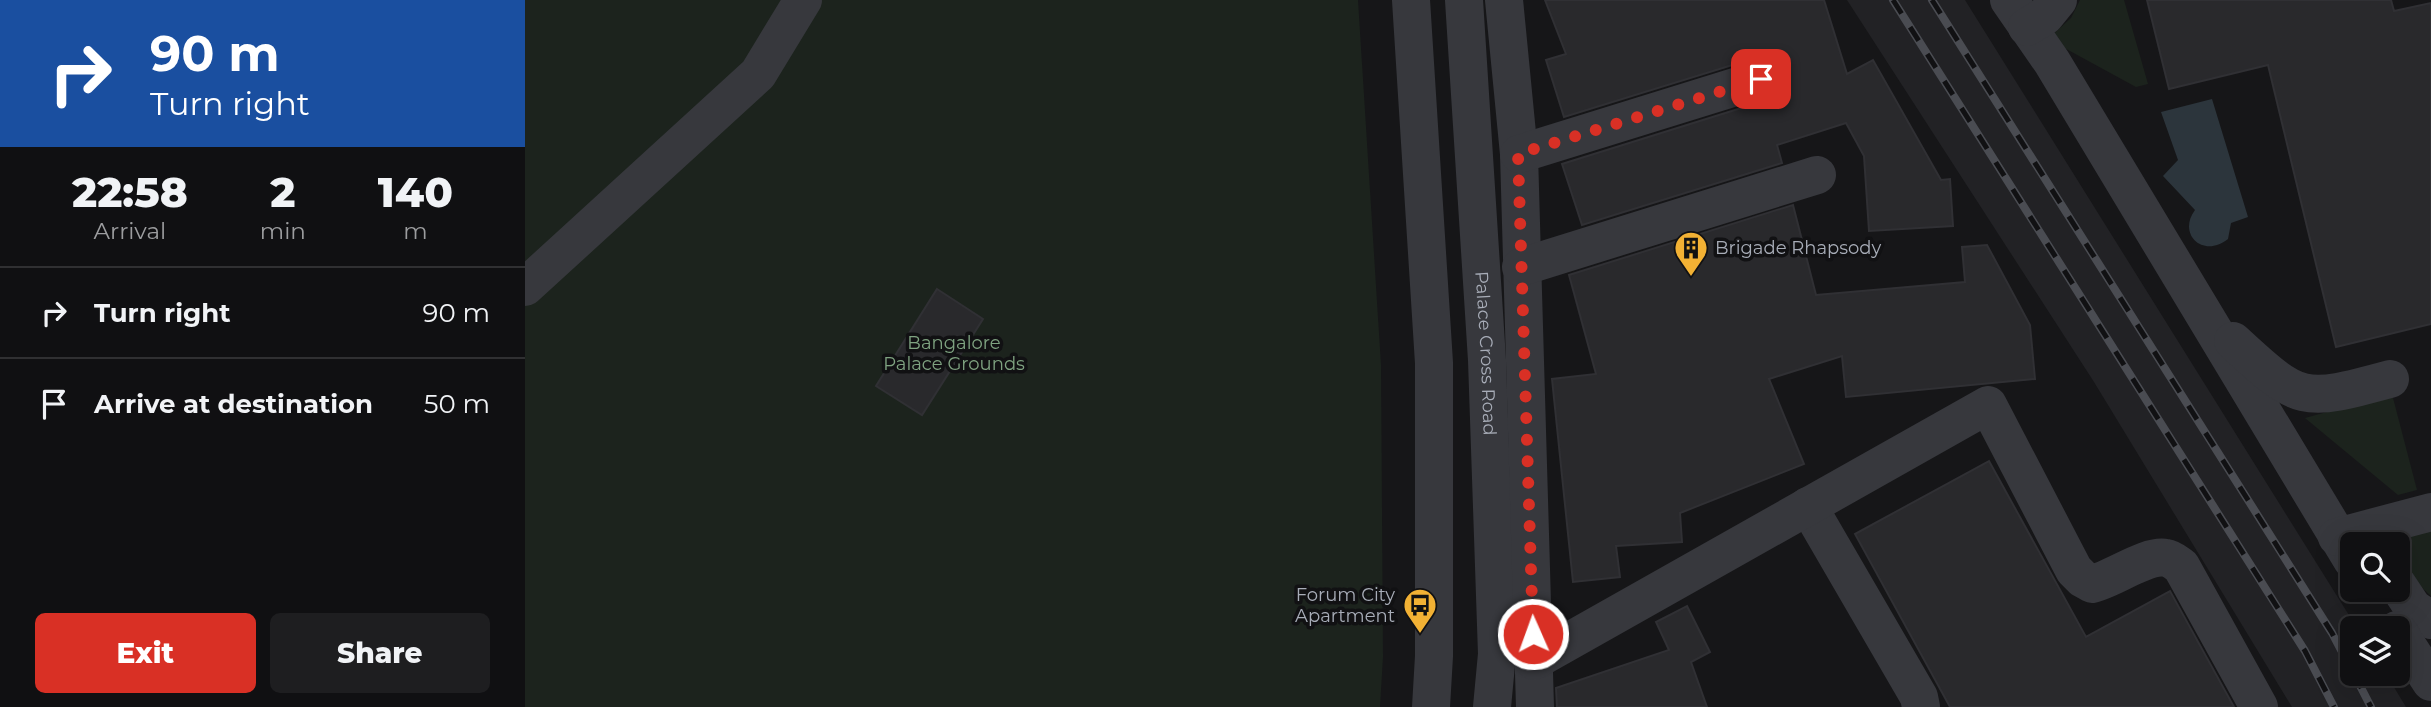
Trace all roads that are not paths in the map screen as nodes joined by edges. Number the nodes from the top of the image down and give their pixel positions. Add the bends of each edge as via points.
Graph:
1 (803, 0) edge
2 (1411, 0) edge
3 (1464, 0) edge
4 (1504, 0) edge
5 (2059, 0) edge
6 (2018, 14) edge
7 (1761, 79) dead end
8 (1518, 154) junction
9 (1817, 175) dead end
10 (1521, 267) junction
11 (525, 287) edge
12 (2203, 314) junction
13 (2390, 379) dead end
14 (1808, 506) junction
15 (2431, 512) edge
16 (2348, 532) edge
17 (2382, 532) edge
18 (2409, 602) edge
19 (2431, 620) edge
20 (2410, 647) edge
21 (1534, 661) junction
22 (2428, 673) edge
23 (1431, 707) edge
24 (1492, 707) edge
25 (1535, 707) edge
26 (1921, 707) edge
27 (2259, 707) edge

1 - 11 street via 758,74
2 - 23 street via 1434,363
3 - 24 street, Palace Cross Road via 1487,360 1497,654
4 - 8 street
5 - 6 street via 2045,16
6 - 12 street via 2052,62
7 - 8 street
8 - 10 street
9 - 10 street
10 - 21 street
12 - 13 street via 2271,376 2302,393 2337,393
12 - 16 street
14 - 21 street
14 - 26 street
14 - 27 street via 1988,405 2074,569 2092,584 2153,558 2171,559 2181,566
15 - 17 street
18 - 19 street
20 - 22 street
21 - 25 street

